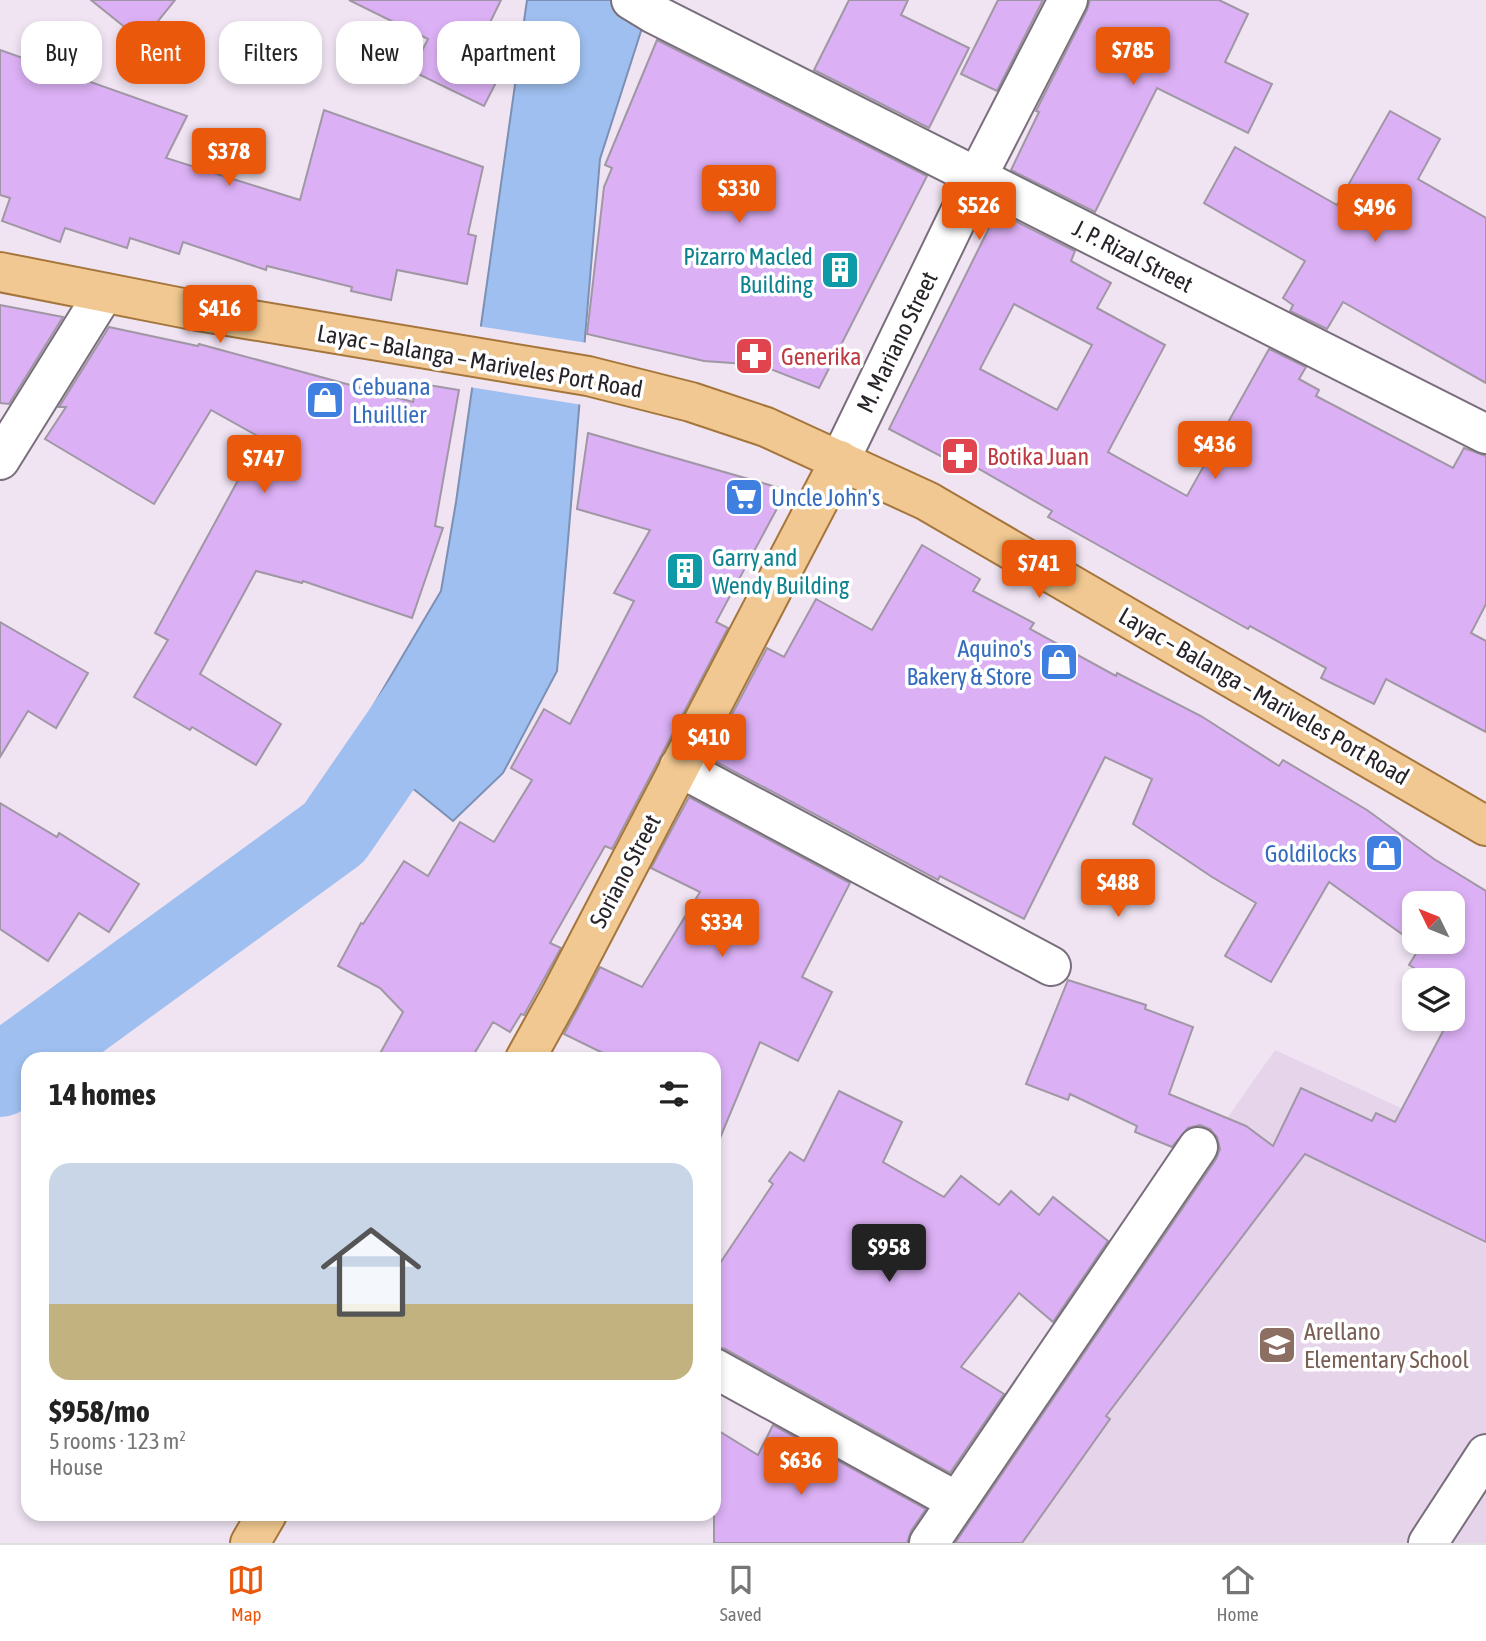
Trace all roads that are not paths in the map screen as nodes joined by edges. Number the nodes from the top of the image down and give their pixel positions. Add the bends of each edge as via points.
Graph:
1 (1068, 0) edge
2 (642, 7) edge
3 (977, 177) junction
4 (0, 272) edge
5 (104, 293) junction
6 (1486, 433) edge
7 (0, 460) edge
8 (841, 460) junction
9 (680, 767) junction
10 (1486, 826) edge
11 (1051, 966) dead end
12 (528, 1052) edge
13 (1198, 1147) dead end
14 (721, 1372) edge
15 (1486, 1454) edge
16 (956, 1501) junction
17 (263, 1521) edge
18 (250, 1543) edge
19 (929, 1543) edge
20 (1428, 1543) edge

1 - 3 street, M. Mariano Street
2 - 3 street, J. P. Rizal Street
3 - 6 street, J. P. Rizal Street
3 - 8 street, M. Mariano Street
4 - 5 main road, Layac – Balanga – Mariveles Port Road
5 - 7 street
5 - 8 main road, Layac – Balanga – Mariveles Port Road via 588,376 691,402 766,427
8 - 9 main road, Soriano Street
8 - 10 main road, Layac – Balanga – Mariveles Port Road via 938,507
9 - 11 street
9 - 12 main road, Soriano Street
13 - 16 street
14 - 16 street
15 - 20 street
16 - 19 street
17 - 18 main road

